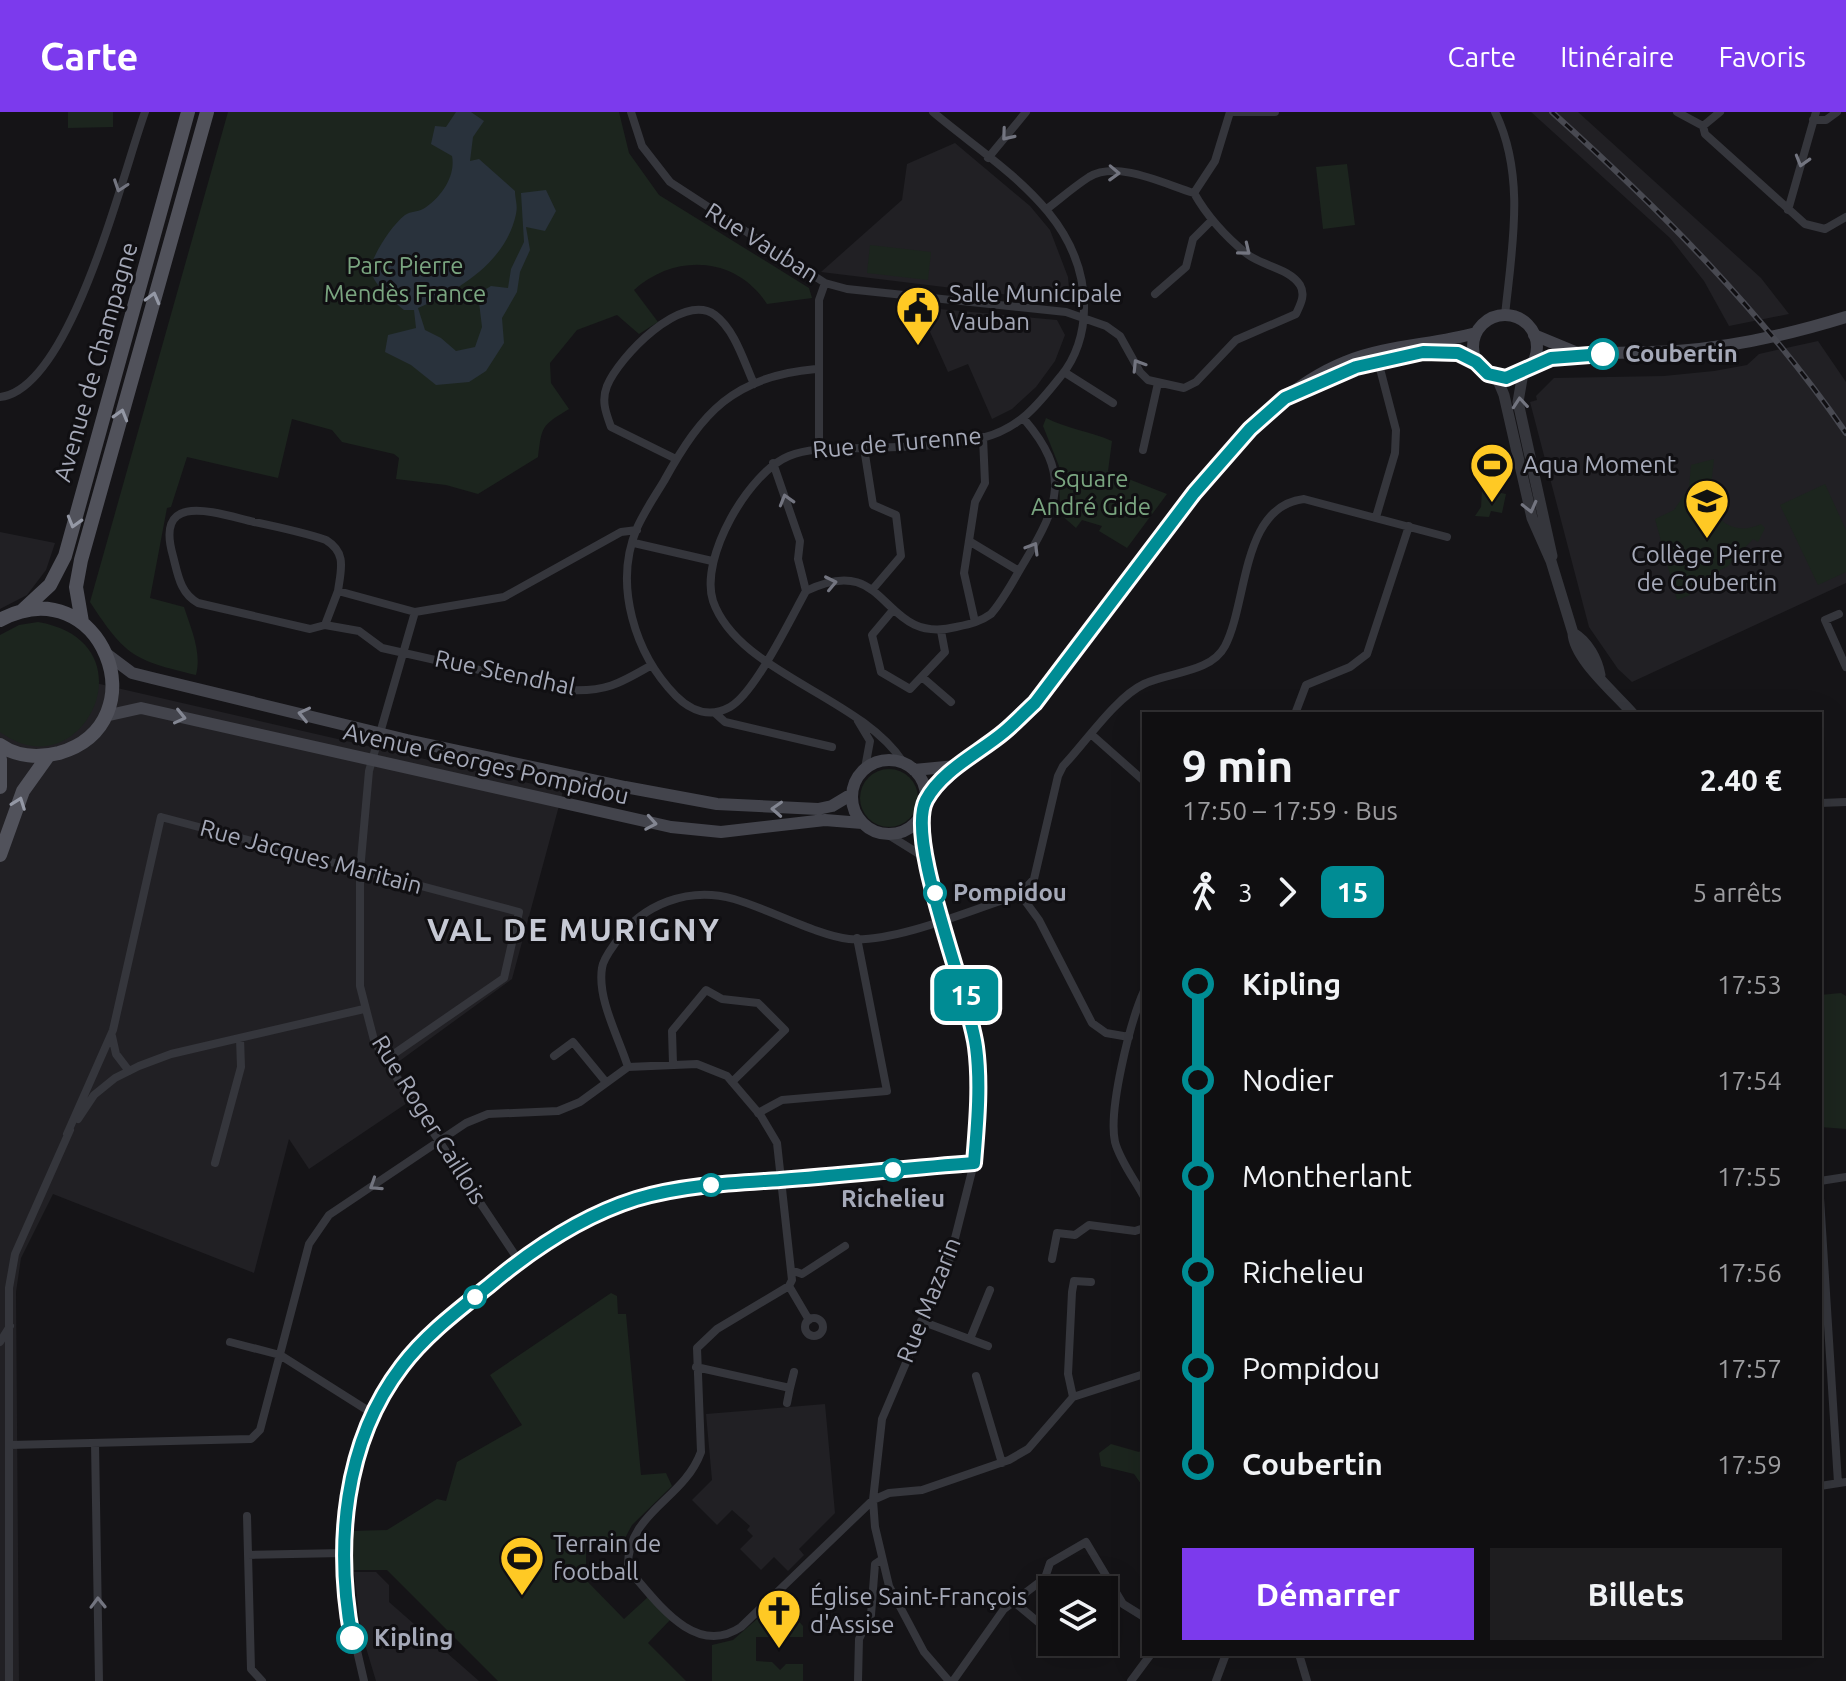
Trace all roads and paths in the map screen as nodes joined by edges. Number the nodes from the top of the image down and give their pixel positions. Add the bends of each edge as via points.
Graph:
1 (145, 112) edge
2 (188, 112) edge
3 (207, 112) edge
4 (631, 112) edge
5 (933, 112) edge
6 (1026, 112) edge
7 (1231, 112) edge
8 (1275, 112) edge
9 (1495, 112) edge
10 (1677, 112) edge
11 (1720, 112) edge
12 (1837, 112) edge
13 (1814, 116) edge
14 (1703, 126) junction
15 (988, 158) junction
16 (1194, 193) junction
17 (1048, 208) junction
18 (1790, 212) junction
19 (1846, 217) edge
20 (1212, 220) junction
21 (825, 283) junction
22 (1155, 294) dead end
23 (1505, 315) junction
24 (1846, 317) edge
25 (1084, 318) junction
26 (1476, 333) junction
27 (1534, 335) junction
28 (1583, 355) junction
29 (1378, 361) junction
30 (1476, 362) junction
31 (816, 369) junction
32 (1526, 369) junction
33 (1064, 372) junction
34 (1497, 378) junction
35 (1158, 383) junction
36 (754, 384) junction
37 (0, 397) edge
38 (1285, 398) junction
39 (1113, 403) dead end
40 (1024, 419) junction
41 (983, 437) junction
42 (864, 448) junction
43 (819, 449) junction
44 (1143, 450) dead end
45 (676, 459) junction
46 (773, 463) junction
47 (1376, 517) junction
48 (1409, 526) junction
49 (637, 530) junction
50 (1447, 537) dead end
51 (969, 541) junction
52 (634, 543) junction
53 (712, 561) junction
54 (1551, 561) junction
55 (1019, 571) junction
56 (872, 590) junction
57 (338, 591) junction
58 (806, 591) junction
59 (23, 610) junction
60 (893, 610) junction
61 (415, 612) junction
62 (1839, 614) dead end
63 (0, 620) edge
64 (82, 622) junction
65 (975, 622) junction
66 (325, 625) junction
67 (941, 631) junction
68 (402, 651) junction
69 (108, 655) junction
70 (767, 660) junction
71 (650, 666) junction
72 (1846, 667) edge
73 (922, 677) junction
74 (951, 702) dead end
75 (1296, 712) edge
76 (1631, 712) edge
77 (715, 713) junction
78 (105, 716) junction
79 (855, 717) junction
80 (380, 733) junction
81 (1092, 735) junction
82 (0, 745) edge
83 (832, 747) dead end
84 (48, 756) junction
85 (0, 759) edge
86 (373, 760) junction
87 (908, 766) junction
88 (956, 766) junction
89 (865, 768) junction
90 (1142, 779) edge
91 (0, 787) edge
92 (852, 794) junction
93 (926, 800) junction
94 (1846, 802) edge
95 (1822, 803) edge
96 (920, 818) junction
97 (862, 823) junction
98 (887, 834) junction
99 (0, 855) edge
100 (924, 857) junction
101 (360, 871) junction
102 (1020, 894) junction
103 (943, 919) junction
104 (857, 938) junction
105 (1142, 997) edge
106 (364, 1009) junction
107 (112, 1035) junction
108 (1129, 1037) junction
109 (240, 1038) junction
110 (554, 1056) dead end
111 (101, 1059) junction
112 (385, 1060) junction
113 (673, 1064) junction
114 (628, 1067) junction
115 (129, 1071) junction
116 (605, 1081) junction
117 (732, 1082) junction
118 (108, 1083) junction
119 (758, 1113) junction
120 (67, 1134) junction
121 (440, 1143) junction
122 (215, 1163) dead end
123 (974, 1163) junction
124 (1846, 1177) edge
125 (780, 1180) junction
126 (1822, 1181) edge
127 (1142, 1193) edge
128 (1822, 1224) edge
129 (1142, 1229) edge
130 (845, 1246) dead end
131 (1052, 1259) dead end
132 (519, 1261) junction
133 (791, 1270) junction
134 (1091, 1282) dead end
135 (789, 1286) junction
136 (990, 1290) dead end
137 (809, 1320) dead end
138 (921, 1321) junction
139 (12, 1324) junction
140 (970, 1339) junction
141 (0, 1342) edge
142 (230, 1342) dead end
143 (988, 1346) dead end
144 (280, 1355) junction
145 (696, 1367) junction
146 (794, 1372) dead end
147 (1142, 1375) edge
148 (976, 1376) dead end
149 (790, 1388) junction
150 (1073, 1397) junction
151 (787, 1403) dead end
152 (375, 1415) junction
153 (95, 1443) junction
154 (10, 1445) junction
155 (1002, 1463) junction
156 (1842, 1483) edge
157 (1822, 1486) edge
158 (873, 1500) junction
159 (247, 1516) dead end
160 (343, 1553) junction
161 (248, 1555) junction
162 (881, 1560) junction
163 (1013, 1601) junction
164 (1142, 1616) edge
165 (1038, 1622) edge
166 (1150, 1656) edge
167 (1225, 1656) edge
168 (1300, 1656) edge
169 (9, 1681) edge
170 (99, 1681) edge
171 (262, 1681) edge
172 (364, 1681) edge
173 (858, 1681) edge
174 (951, 1681) edge
175 (1131, 1681) edge
176 (1216, 1681) edge
177 (1307, 1681) edge

1 -> 37 street via 78,311 32,384
2 -> 59 main road, Avenue de Champagne via 65,556 50,585
64 -> 3 main road, Avenue de Champagne via 76,587 81,560
4 - 21 street, Rue Vauban via 642,146 670,182
5 - 15 street, Rue de Turenne
6 -> 15 street
7 - 8 street
7 - 16 street via 1215,161
9 - 23 street via 1509,146 1514,185
10 - 14 street
11 - 14 street
12 - 13 street via 1826,120
13 -> 18 street
14 - 18 street via 1705,134
15 - 17 street, Rue de Turenne
17 -> 16 street via 1106,171
16 - 20 street
17 - 25 street, Rue de Turenne via 1075,251
18 - 19 street via 1819,229
20 - 22 street via 1193,239 1186,267
20 -> 35 street via 1249,255 1291,276 1301,287 1303,300 1296,314 1236,340 1196,382 1184,388
21 - 25 street, Rue Vauban
21 - 31 street via 819,300
23 - 26 main road via 1490,318
23 - 27 main road via 1522,320
24 - 28 main road via 1765,339 1675,351
25 - 33 street, Rue de Turenne via 1079,344
35 -> 25 street, Rue Vauban via 1140,372 1120,336
26 - 30 main road
26 - 38 main road via 1345,362
27 - 28 main road
27 - 32 main road via 1536,351
28 - 32 main road via 1551,358
29 - 30 main road via 1446,350
29 - 38 main road
29 - 47 street via 1396,430 1395,453
30 - 34 main road
31 - 36 street via 784,372
31 - 43 street
32 - 34 main road
54 -> 32 street via 1554,551 1518,402
33 - 39 street
33 - 40 street, Rue de Turenne
34 -> 54 street via 1532,518
35 - 44 street
36 - 45 street via 703,419
36 - 45 street via 727,325 712,313 689,310 646,336 606,387 604,407 611,427
38 - 88 main road via 1194,493 1035,703
40 - 41 street, Rue de Turenne
55 -> 40 street via 1050,519 1054,498 1048,450
41 - 42 street, Rue de Turenne
41 - 51 street via 985,483 975,502
42 - 43 street, Rue de Turenne
42 - 56 street via 873,505 896,515 901,556
43 - 46 street, Rue de Turenne
45 - 49 street
46 - 53 street via 752,483
58 -> 46 street via 798,559 800,541
47 - 48 street
47 - 81 street via 1304,499 1281,505 1259,533 1225,646 1202,665 1129,694
48 - 50 street
48 - 75 street via 1367,654 1306,685
49 - 52 street
49 - 61 street via 621,532 504,597
51 - 55 street
51 - 65 street via 964,573
52 - 53 street
52 - 71 street via 630,612
53 - 70 street via 712,599 725,627
54 - 76 street via 1573,633 1582,638 1600,675
55 - 65 street via 991,614
58 -> 56 street via 852,579
56 - 60 street
57 - 61 street
57 - 66 street
57 - 66 street, Rue Stendhal via 343,558 326,540 197,509 175,517 170,525 167,536 188,598 310,629
58 - 70 street
59 - 63 main road
59 - 64 main road via 63,613
60 - 67 street via 923,631
60 - 73 street via 872,635 881,672 910,689
61 - 68 street, Rue Roger Caillois
62 - 72 street via 1825,620
64 - 69 main road
65 - 67 street
66 - 68 street, Rue Stendhal via 359,631 382,648
67 - 73 street via 945,652
68 - 71 street, Rue Stendhal via 568,690 615,686
68 - 80 street, Rue Roger Caillois
69 - 78 main road via 112,696
80 -> 69 main road, Avenue Georges Pompidou via 132,673
70 - 77 street via 744,695
70 - 79 street
71 - 77 street via 684,704
73 - 74 street
77 - 83 street via 725,722
78 - 84 main road via 90,736
78 -> 86 main road, Avenue Georges Pompidou via 141,708
79 - 87 street via 882,736
79 - 89 street via 870,741
80 - 86 street, Rue Roger Caillois
92 -> 80 main road, Avenue Georges Pompidou via 818,809 717,804
81 - 90 street
81 - 102 street via 1058,776 1034,879
82 - 84 main road via 26,756
99 -> 84 main road via 23,791
85 - 91 main road
86 -> 97 main road, Avenue Georges Pompidou via 671,827 721,832 825,820
86 - 101 street, Rue Roger Caillois
87 - 88 main road
87 - 89 main road via 883,760
87 - 93 main road via 921,778
88 - 93 main road
89 - 92 main road
92 - 97 main road
93 - 96 main road
94 - 95 street
96 - 98 main road via 899,833
96 - 100 street, Rue Mazarin
97 - 98 main road
98 - 100 street
100 - 103 street, Rue Mazarin
101 - 106 street, Rue Roger Caillois
101 - 107 street, Rue Jacques Maritain via 161,817
101 - 112 street, Rue Jacques Maritain via 519,912 504,978
102 - 103 street
102 - 108 street via 1092,1023 1106,1033
103 - 104 street via 880,938
103 - 123 street, Rue Mazarin via 977,1049
104 - 114 street via 731,898 699,894 670,900 640,915 602,966 602,987
104 - 119 street via 887,1091 782,1100
105 - 108 street
106 - 109 street
106 - 112 street, Rue Roger Caillois
107 - 111 street, Rue Jacques Maritain
107 - 115 street via 116,1054
108 - 127 street via 1113,1124 1116,1145
109 - 115 street via 171,1054
109 - 122 street via 241,1067
110 - 116 street via 573,1042
111 - 118 street
111 - 120 street, Rue Jacques Maritain
112 - 121 street, Rue Roger Caillois
113 - 114 street
113 - 117 street via 697,1064
113 - 117 street via 672,1031 706,990 722,999 758,1003 785,1030
114 - 116 street
115 - 118 street
116 - 121 street via 580,1102 558,1111 488,1114
117 - 119 street
118 - 120 street
119 - 125 street via 777,1143
120 - 139 street via 15,1254 9,1288
121 - 132 street, Rue Roger Caillois
121 -> 144 street via 329,1215 309,1244
123 - 125 street
123 - 138 street, Rue Mazarin via 949,1262
124 - 126 street
125 - 132 street via 709,1185 634,1200 576,1224
125 - 133 street
128 - 156 street
129 - 131 street via 1089,1225 1075,1235 1057,1233
130 - 133 street via 802,1274
132 - 152 street via 443,1323 402,1366
133 - 135 street
134 - 150 street via 1074,1281 1072,1292 1068,1374
135 - 137 street
135 - 145 street via 717,1329 697,1348
136 - 140 street
138 - 140 street
138 - 158 street, Rue Mazarin via 882,1419
139 - 141 street
139 - 154 street
140 - 143 street
142 - 144 street
144 - 152 street
144 - 153 street via 260,1430 251,1439
145 - 149 street
145 - 158 street via 701,1452 696,1467 637,1528 628,1547 628,1569 688,1631 726,1637 741,1627
146 - 149 street
147 - 150 street
148 - 155 street
149 - 151 street
150 - 155 street via 1028,1449
152 - 160 street via 352,1482
153 - 154 street
170 -> 153 street
154 - 169 street
155 - 158 street
156 - 157 street
158 - 162 street, Rue Mazarin
159 - 161 street
160 - 161 street
160 - 172 street via 343,1590
161 - 171 street via 251,1669
162 - 173 street via 875,1564 871,1615 859,1639
162 - 174 street, Rue Mazarin via 906,1623
163 - 164 street via 1045,1578 1050,1563 1086,1542 1123,1604
163 - 165 street
163 - 174 street
166 - 175 street
167 - 176 street
168 - 177 street

